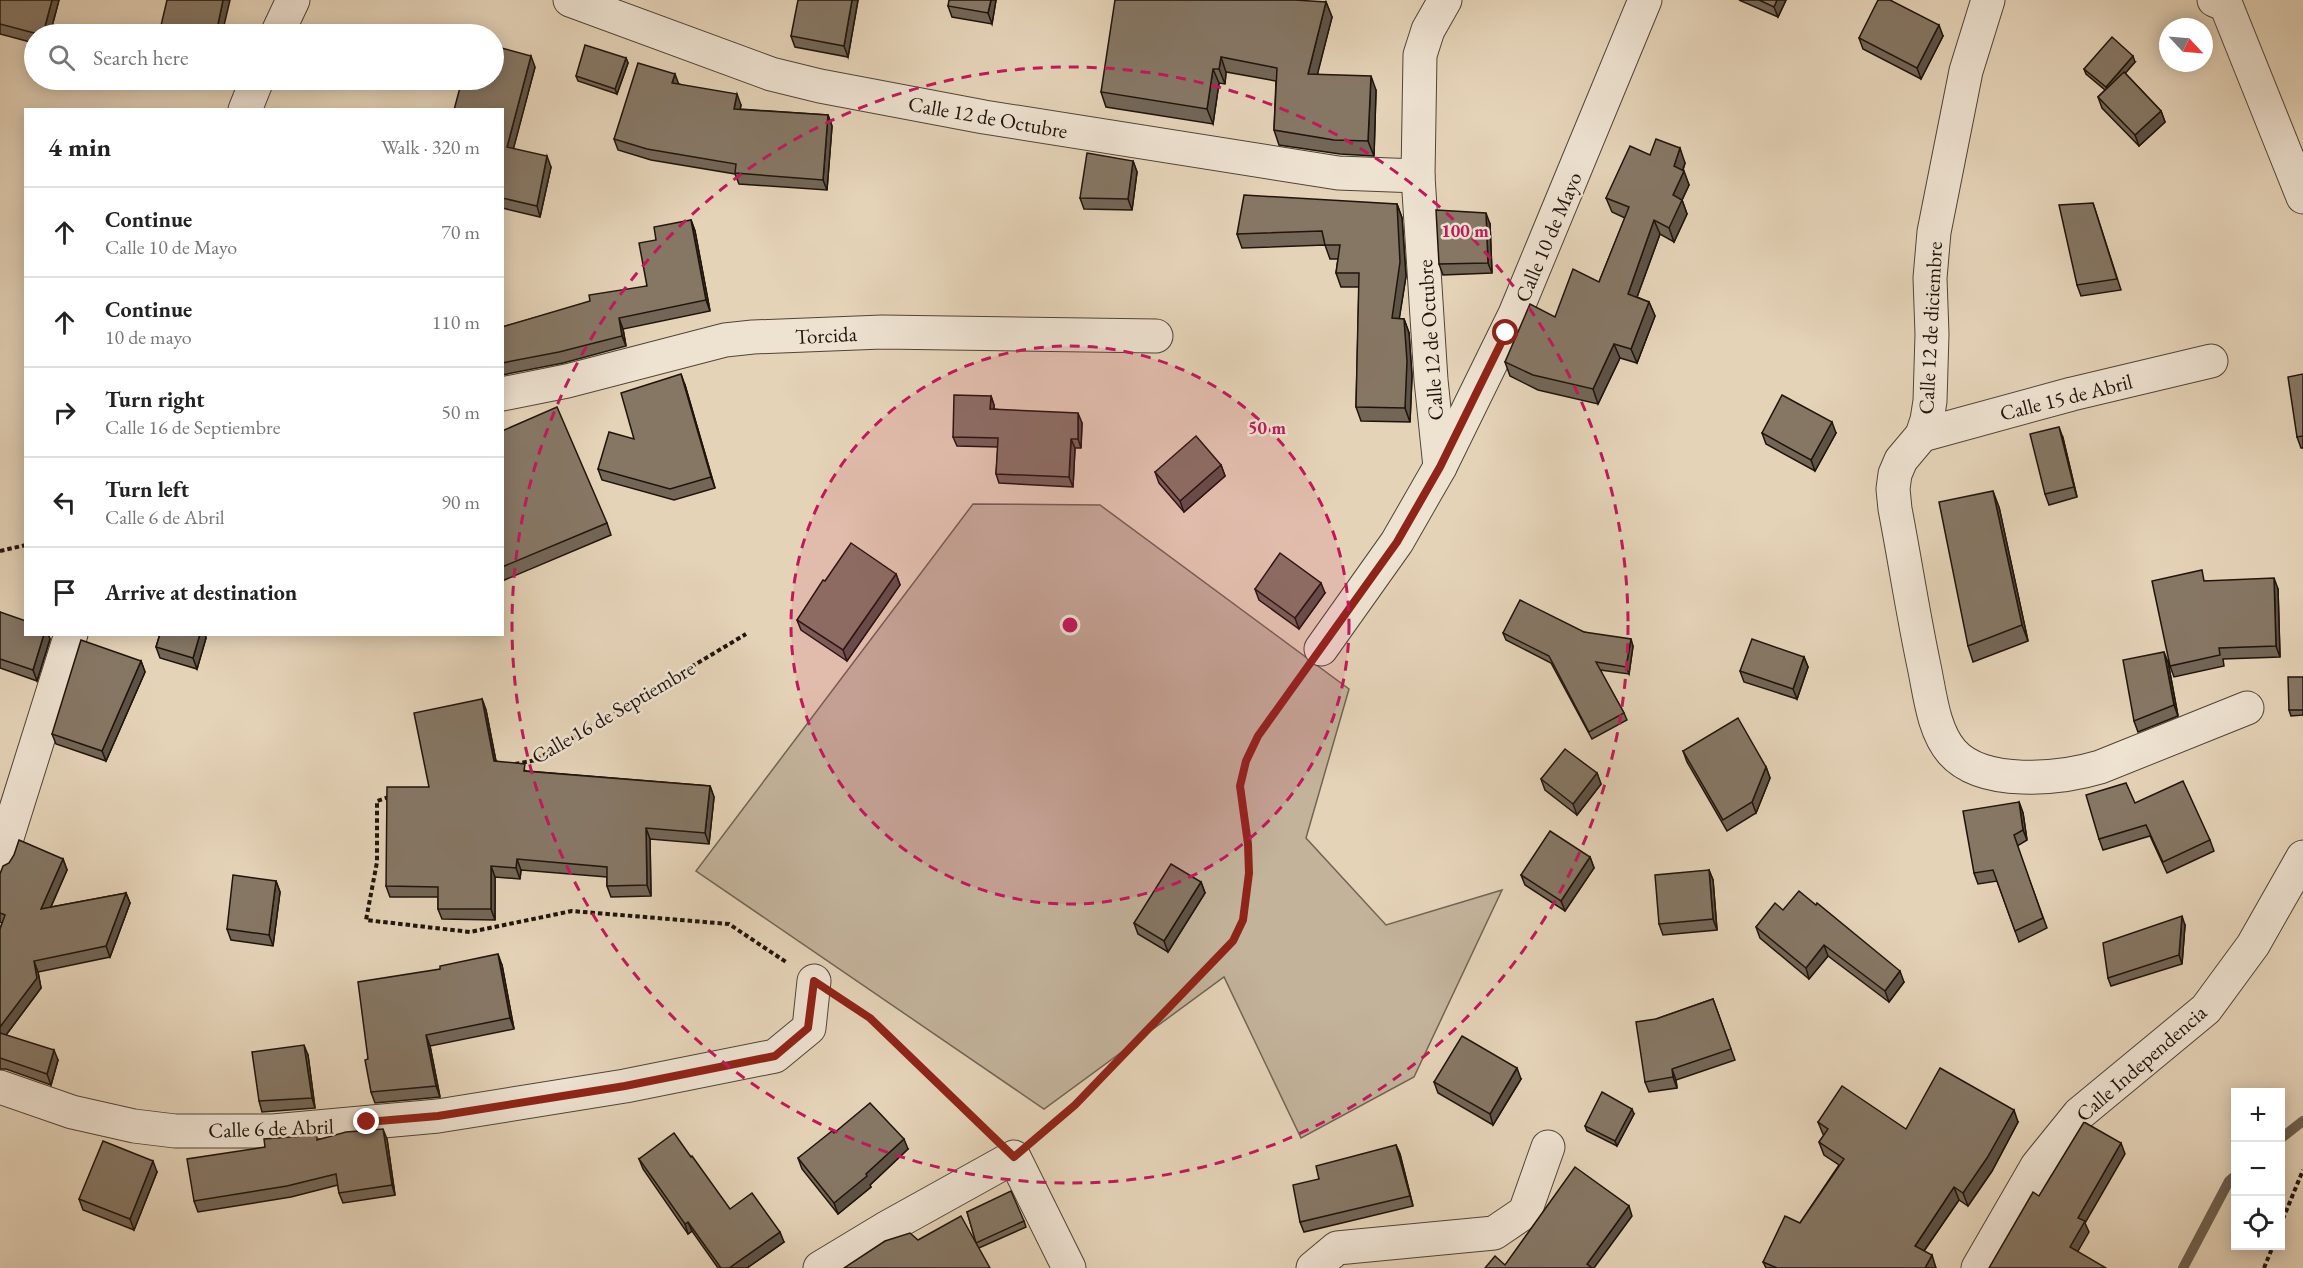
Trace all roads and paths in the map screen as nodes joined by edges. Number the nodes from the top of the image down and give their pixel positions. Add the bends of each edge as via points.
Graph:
1 (293, 0) edge
2 (570, 0) edge
3 (1445, 0) edge
4 (1645, 0) edge
5 (1988, 0) edge
6 (2223, 2) edge
7 (282, 24) edge
8 (253, 90) edge
9 (246, 108) edge
10 (1418, 176) junction
11 (2303, 197) edge
12 (1156, 336) dead end
13 (2211, 361) dead end
14 (504, 394) edge
15 (1922, 435) junction
16 (1440, 467) junction
17 (24, 546) edge
18 (0, 550) edge
19 (746, 634) dead end
20 (70, 636) edge
21 (1321, 649) joint
22 (2247, 708) dead end
23 (505, 765) edge
24 (398, 794) edge
25 (2303, 857) edge
26 (0, 860) edge
27 (814, 981) junction
28 (0, 1087) edge
29 (1548, 1147) dead end
30 (1014, 1157) junction
31 (2303, 1170) edge
32 (2285, 1214) edge
33 (2271, 1250) edge
34 (820, 1268) edge
35 (1069, 1268) edge
36 (1312, 1268) edge
37 (1978, 1268) edge
38 (2264, 1268) edge

1 - 7 street
2 - 10 street, Calle 12 de Octubre via 771,74 820,86 984,117 1338,173
3 - 10 street, Calle 12 de Octubre via 1428,30 1420,55
4 - 16 street, Calle 10 de Mayo via 1515,314
5 - 15 street, Calle 12 de diciembre via 1966,71 1934,232 1930,401
6 - 11 street
8 - 9 street
10 - 16 street, Calle 12 de Octubre
12 - 14 street, Torcida via 882,332 753,337 725,340
13 - 15 street, Calle 15 de Abril
15 - 22 street, Calle 12 de diciembre via 1901,460 1895,474 1895,509 1935,718 1944,741 1966,764 1988,773 2011,776 2077,774
16 - 21 street, Calle 10 de Mayo via 1397,542
17 - 18 path
19 - 23 path, Calle 16 de Septiembre via 536,760
20 - 26 street
21 - 30 path via 1258,736 1246,761 1240,786 1249,873 1243,920 1233,941 1075,1105
24 - 27 path via 376,801 377,862 366,920 470,932 572,911 729,924
25 - 37 street, Calle Independencia via 2253,945 2206,1009 2079,1114 2037,1166
27 - 28 street, Calle 6 de Abril via 808,1028 775,1056 625,1086 438,1116 273,1131 175,1131 72,1112
27 - 30 path via 870,1018
29 - 36 street via 1525,1212 1494,1233 1337,1248
30 - 34 street
30 - 35 street
31 - 32 path
33 - 38 path

